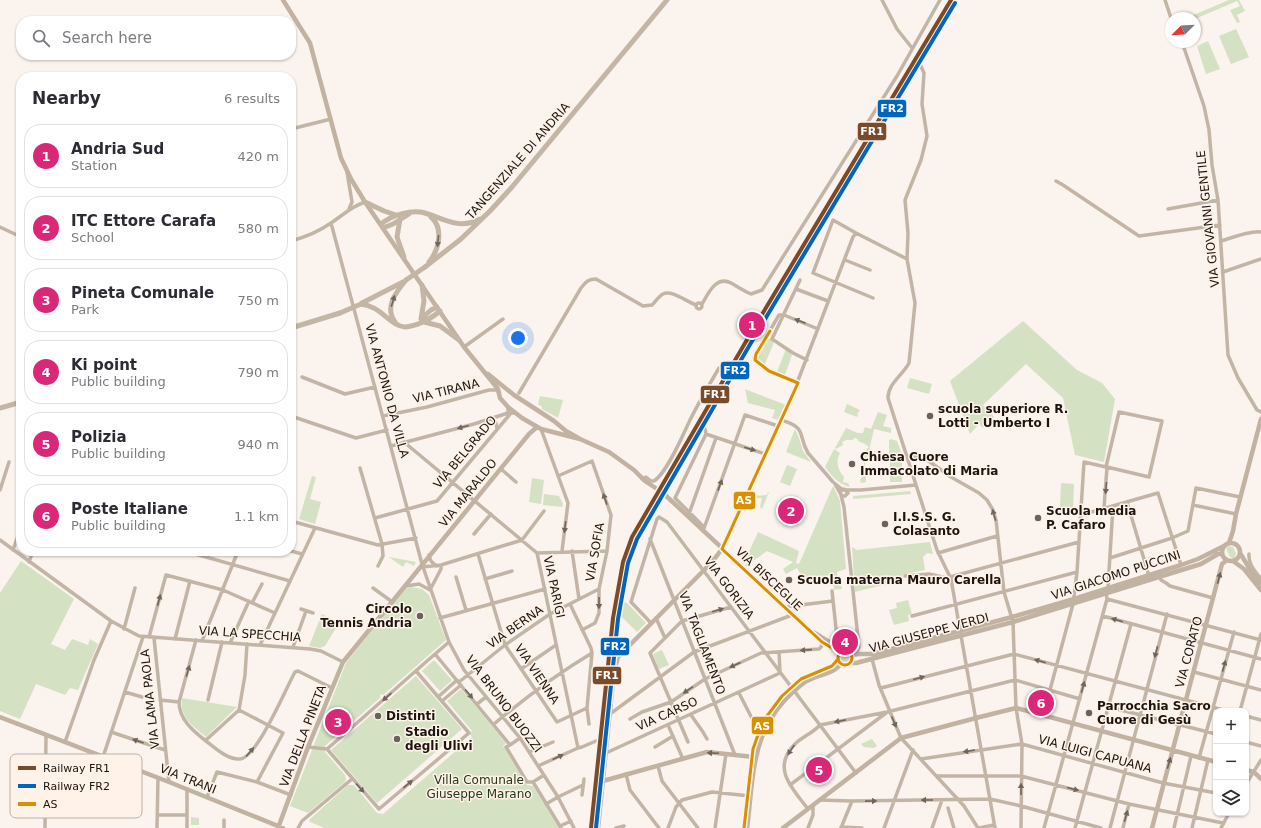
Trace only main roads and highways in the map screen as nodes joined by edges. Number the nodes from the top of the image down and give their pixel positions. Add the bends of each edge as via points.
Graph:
1 (282, 0) edge
2 (667, 0) edge
3 (292, 16) edge
4 (296, 22) edge
5 (365, 202) junction
6 (490, 211) junction
7 (410, 213) junction
8 (396, 215) junction
9 (429, 215) junction
10 (400, 219) junction
11 (382, 226) junction
12 (404, 257) junction
13 (425, 267) junction
14 (406, 280) junction
15 (422, 285) junction
16 (361, 304) junction
17 (438, 309) junction
18 (422, 320) junction
19 (397, 324) junction
20 (296, 326) edge
21 (459, 340) junction
22 (483, 371) junction
23 (513, 394) junction
24 (16, 403) edge
25 (504, 403) junction
26 (0, 408) edge
27 (1261, 419) edge
28 (556, 422) junction
29 (529, 423) junction
30 (539, 428) junction
31 (550, 431) junction
32 (529, 434) junction
33 (580, 439) junction
34 (1233, 531) junction
35 (1229, 543) junction
36 (1237, 545) junction
37 (1224, 546) junction
38 (722, 549) junction
39 (1240, 553) junction
40 (1222, 554) junction
41 (1230, 561) junction
42 (1261, 583) edge
43 (1261, 590) edge
44 (1107, 591) junction
45 (392, 601) joint
46 (1012, 620) joint
47 (812, 632) junction
48 (961, 633) junction
49 (844, 651) junction
50 (854, 654) junction
51 (838, 656) junction
52 (850, 663) junction
53 (841, 664) junction
54 (793, 689) junction
55 (0, 717) edge
56 (1172, 751) junction
57 (95, 754) edge
58 (754, 757) junction
59 (1213, 761) edge
60 (1249, 771) edge
61 (142, 772) edge
62 (1261, 779) edge
63 (603, 781) junction
64 (749, 796) junction
65 (280, 828) edge
66 (598, 828) edge
67 (744, 828) edge
68 (747, 828) edge
69 (783, 828) edge
70 (1152, 828) edge

1 - 3 main road, VIA BISCEGLIE
2 - 6 main road, TANGENZIALE DI ANDRIA
4 - 5 main road, VIA BISCEGLIE via 310,43 346,171
5 - 8 main road
5 - 11 main road, VIA BISCEGLIE
6 - 9 main road via 475,222 465,224 447,222
6 - 13 main road, TANGENZIALE DI ANDRIA via 451,248
7 - 8 main road
7 - 9 main road
7 - 10 main road
8 - 11 main road
9 -> 13 main road via 436,223 438,240 435,253
10 - 11 main road
10 - 12 main road via 397,237
11 - 12 main road, VIA BISCEGLIE
12 - 15 main road, VIA BISCEGLIE
13 - 14 main road, TANGENZIALE DI ANDRIA, bridge
14 - 16 main road, TANGENZIALE DI ANDRIA
19 -> 14 main road via 392,316 391,305 393,297
15 - 17 main road, VIA BISCEGLIE
15 - 18 main road
16 - 19 main road via 373,306
16 - 20 main road, TANGENZIALE DI ANDRIA, bridge
17 - 18 main road via 431,310
17 - 21 main road, VIA BISCEGLIE
18 - 19 main road via 407,327
18 - 21 main road via 440,326
21 - 22 main road, VIA BISCEGLIE
22 - 23 main road, VIA BISCEGLIE
22 - 25 main road, VIA BISCEGLIE via 498,389
23 - 25 main road via 503,393
23 - 28 main road, VIA BISCEGLIE
24 - 26 main road
25 - 29 main road, VIA BISCEGLIE
27 - 34 main road
28 - 31 main road via 557,429
28 - 33 main road, VIA BISCEGLIE via 562,429
29 - 30 main road, VIA BISCEGLIE
29 - 32 main road
30 - 31 main road, VIA BISCEGLIE
30 - 32 main road, VIA MARALDO
31 - 33 main road, VIA BISCEGLIE
32 - 45 main road, VIA MARALDO
33 - 38 main road, VIA BISCEGLIE via 622,460 642,479 689,514
34 - 35 main road
34 - 36 main road
35 - 36 main road
35 - 37 main road
36 - 39 main road
37 - 40 main road
37 - 44 main road, VIA GIACOMO PUCCINI via 1198,559
38 - 47 main road, VIA BISCEGLIE
38 - 63 main road via 618,657 615,663
39 - 41 main road, VIA CORATO via 1238,558
39 - 42 main road
40 - 41 main road
40 - 44 main road, VIA GIACOMO PUCCINI via 1201,564
41 - 43 main road via 1244,569
56 -> 41 main road, VIA CORATO via 1222,564
44 - 46 main road, VIA GIACOMO PUCCINI
45 - 65 main road, VIA DELLA PINETA via 343,662 308,748
46 - 48 main road, VIA GIUSEPPE VERDI
47 - 49 main road, VIA BISCEGLIE
47 - 51 main road, VIA BISCEGLIE via 837,651
48 - 50 main road, VIA GIUSEPPE VERDI via 873,654
48 - 52 main road, VIA GIUSEPPE VERDI
49 - 50 main road
49 - 51 main road
50 - 52 main road
51 - 53 main road
51 - 54 main road via 832,666 801,679
52 - 53 main road, VIA GIUSEPPE VERDI
53 - 54 main road, VIA GIUSEPPE VERDI via 836,670 821,674
54 - 58 main road via 771,717
54 - 58 main road via 770,711 753,749
55 - 57 main road, VIA TRANI
56 - 59 main road
56 - 69 main road via 1016,708 901,738
70 -> 56 main road, VIA CORATO
58 -> 63 main road via 707,752
58 - 64 main road
60 - 62 main road
61 - 65 main road, VIA TRANI
63 - 66 main road
64 - 67 main road
64 - 68 main road

